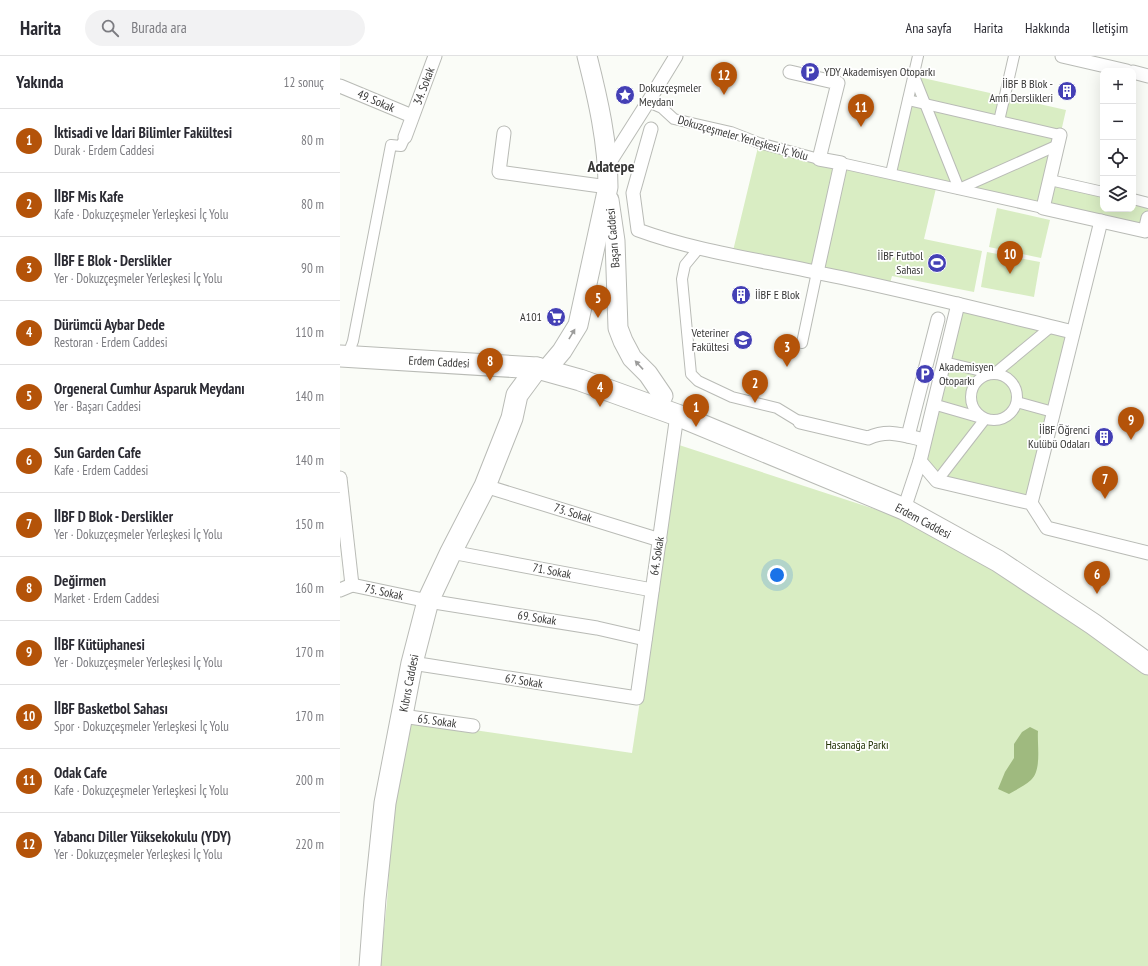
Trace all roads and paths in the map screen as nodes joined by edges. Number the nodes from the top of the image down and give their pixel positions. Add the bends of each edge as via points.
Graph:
1 (435, 56) edge
2 (587, 56) edge
3 (676, 56) edge
4 (918, 56) edge
5 (1014, 56) edge
6 (1062, 56) edge
7 (1114, 68) edge
8 (790, 72) dead end
9 (1136, 73) edge
10 (914, 76) junction
11 (1148, 76) edge
12 (340, 86) edge
13 (908, 100) junction
14 (648, 102) junction
15 (924, 104) junction
16 (412, 116) junction
17 (999, 121) junction
18 (651, 129) dead end
19 (504, 133) dead end
20 (405, 137) joint
21 (1059, 140) junction
22 (819, 159) junction
23 (841, 163) junction
24 (608, 165) junction
25 (891, 173) junction
26 (1050, 180) junction
27 (608, 187) junction
28 (959, 189) junction
29 (1100, 191) edge
30 (1136, 200) edge
31 (1148, 203) edge
32 (1043, 208) junction
33 (1101, 221) junction
34 (1147, 227) edge
35 (699, 248) junction
36 (817, 272) junction
37 (958, 304) junction
38 (938, 319) dead end
39 (1052, 326) junction
40 (1073, 332) junction
41 (802, 343) dead end
42 (344, 357) edge
43 (944, 362) junction
44 (545, 368) junction
45 (994, 374) junction
46 (663, 396) junction
47 (1017, 402) junction
48 (933, 404) junction
49 (1053, 412) junction
50 (678, 415) junction
51 (985, 418) junction
52 (800, 422) joint
53 (908, 436) junction
54 (924, 440) junction
55 (920, 461) junction
56 (340, 478) edge
57 (937, 481) junction
58 (485, 486) junction
59 (1031, 503) junction
60 (904, 509) junction
61 (660, 540) junction
62 (451, 552) junction
63 (1148, 553) edge
64 (346, 588) edge
65 (652, 590) junction
66 (428, 601) junction
67 (644, 639) junction
68 (412, 663) junction
69 (1148, 664) edge
70 (637, 698) joint
71 (402, 716) junction
72 (473, 726) dead end
73 (370, 966) edge

1 - 16 street, 34. Sokak
2 - 24 main road, Başarı Caddesi via 598,98
3 - 14 street
4 - 10 street
5 - 17 street
6 - 7 street
8 - 22 street, Dokuzçeşmeler Yerleşkesi İç Yolu via 838,83
9 - 11 street
10 - 13 street
10 - 15 street
12 - 16 street, 49. Sokak
13 - 15 street
13 - 25 street
14 - 22 street, Dokuzçeşmeler Yerleşkesi İç Yolu via 662,108 674,119 731,132 759,144
14 - 24 street
15 - 17 street
15 - 28 street
16 - 20 street, 34. Sokak
17 - 21 street
18 - 35 street via 633,193 638,230
19 - 27 street via 499,172
20 - 42 street via 401,146 391,145 353,341
21 - 26 street
21 - 28 street
22 - 23 street, Dokuzçeşmeler Yerleşkesi İç Yolu
23 - 25 street, Dokuzçeşmeler Yerleşkesi İç Yolu
23 - 36 street
24 - 27 main road, Başarı Caddesi
25 - 28 street, Dokuzçeşmeler Yerleşkesi İç Yolu
26 - 29 street
26 - 32 street
27 - 44 main road, Başarı Caddesi via 583,299 550,344
46 -> 27 main road, Başarı Caddesi via 648,374 632,358 618,328 615,241
28 - 32 street, Dokuzçeşmeler Yerleşkesi İç Yolu
30 - 31 street
32 - 33 street, Dokuzçeşmeler Yerleşkesi İç Yolu
33 - 34 street, Dokuzçeşmeler Yerleşkesi İç Yolu
33 - 40 street
35 - 36 street
35 - 52 street via 685,265 682,279 691,374 698,381 732,397 777,408
36 - 37 street
36 - 41 street
37 - 39 street
37 - 43 street
38 - 53 street
39 - 40 street
39 - 45 street
40 - 49 street
42 - 44 main road, Erdem Caddesi
43 - 45 street
43 - 48 street
44 - 46 main road, Erdem Caddesi via 582,369
44 - 50 main road, Erdem Caddesi
44 - 58 main road, Kıbrıs Caddesi via 517,395 512,418
45 - 47 street via 1008,378 1013,383
45 - 51 street via 979,380 972,393 974,408
46 - 50 main road, Erdem Caddesi
47 - 49 street
47 - 51 street via 1012,412 1000,420
48 - 51 street
48 - 54 street
49 - 59 street
50 - 60 main road, Erdem Caddesi
50 - 61 street, 64. Sokak
51 - 57 street
52 - 53 street via 868,438 878,434 894,433
53 - 54 street
54 - 55 street
55 - 57 street
55 - 60 street
56 - 64 street
57 - 59 street
58 - 61 street, 73. Sokak
58 - 62 main road, Kıbrıs Caddesi
59 - 63 street via 1047,528
60 - 69 main road, Erdem Caddesi via 998,561
61 - 65 street, 64. Sokak
62 - 65 street, 71. Sokak
62 - 66 main road, Kıbrıs Caddesi
64 - 66 street, 75. Sokak
65 - 67 street, 64. Sokak
66 - 67 street, 69. Sokak via 590,627
66 - 68 main road, Kıbrıs Caddesi
67 - 70 street, 64. Sokak
68 - 70 street, 67. Sokak
68 - 71 main road, Kıbrıs Caddesi
71 - 72 street, 65. Sokak
71 - 73 main road, Kıbrıs Caddesi via 386,803

